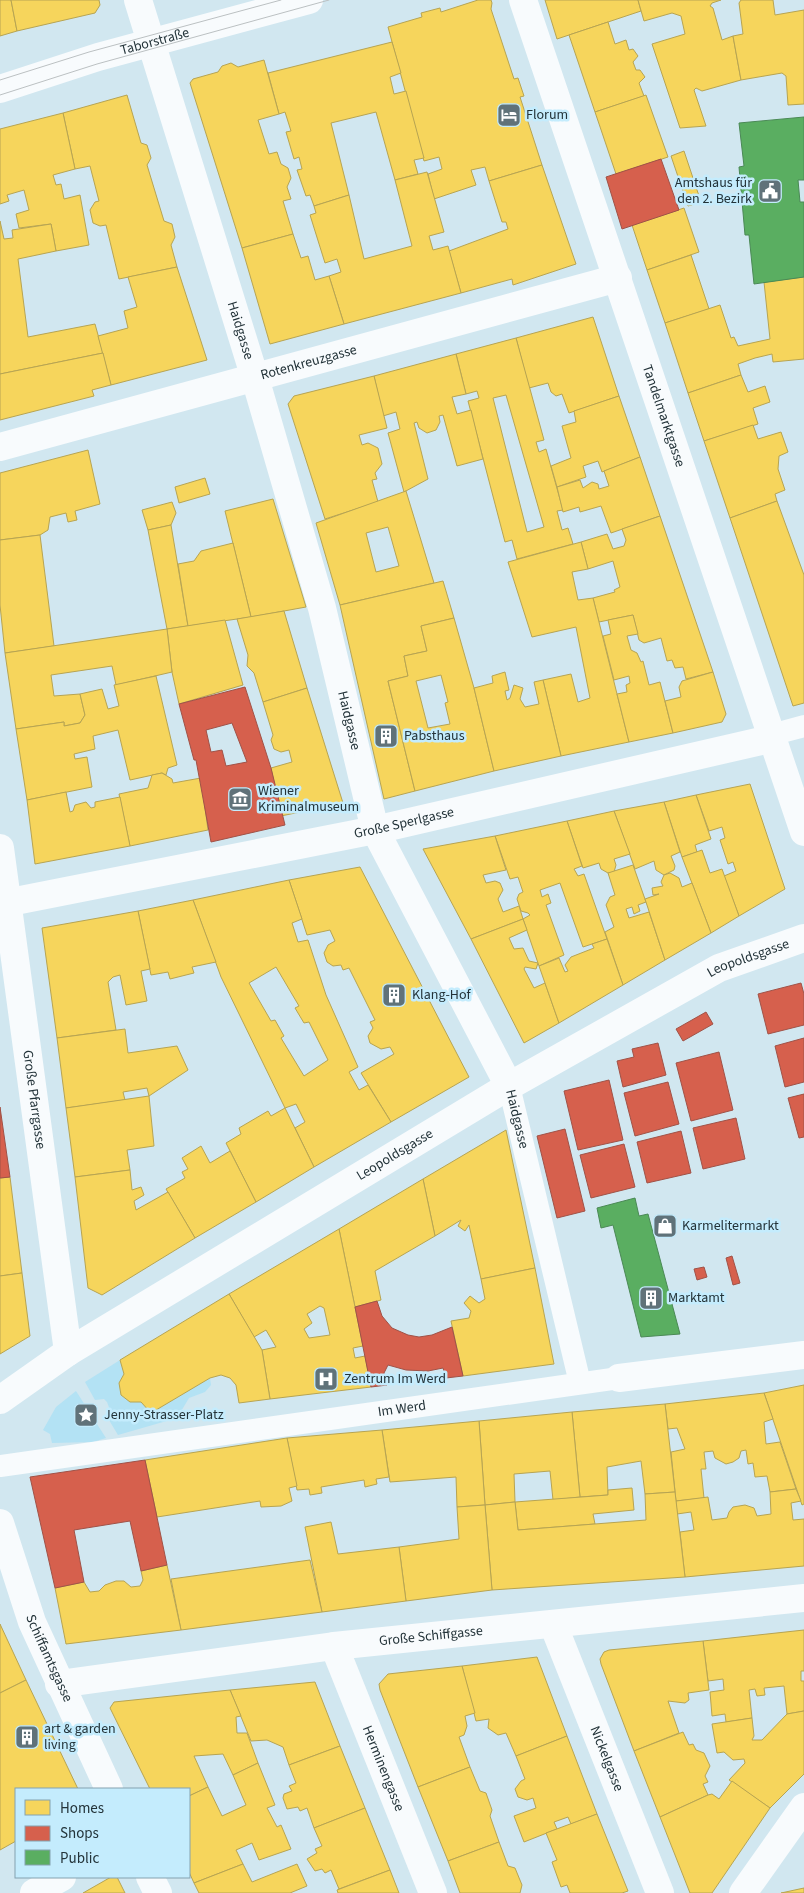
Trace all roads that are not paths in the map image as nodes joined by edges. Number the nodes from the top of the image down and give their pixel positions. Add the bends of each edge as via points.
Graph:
1 (138, 0) edge
2 (309, 0) edge
3 (523, 0) edge
4 (152, 43) junction
5 (1, 88) edge
6 (618, 278) junction
7 (255, 378) junction
8 (0, 447) edge
9 (804, 726) edge
10 (774, 738) junction
11 (375, 830) junction
12 (804, 832) edge
13 (0, 848) edge
14 (4, 903) edge
15 (804, 938) edge
16 (509, 1086) junction
17 (68, 1352) junction
18 (804, 1355) edge
19 (619, 1378) joint
20 (580, 1383) junction
21 (0, 1400) edge
22 (0, 1466) edge
23 (0, 1522) edge
24 (804, 1598) edge
25 (553, 1624) junction
26 (334, 1646) junction
27 (59, 1684) junction
28 (109, 1788) edge
29 (804, 1807) edge
30 (60, 1878) edge
31 (150, 1878) edge
32 (34, 1893) edge
33 (158, 1893) edge
34 (433, 1893) edge
35 (660, 1893) edge
36 (743, 1893) edge

1 - 4 street, Haidgasse
2 - 4 street, Taborstraße
3 - 6 street, Tandelmarktgasse
4 - 5 street, Taborstraße via 98,56
4 - 7 street, Haidgasse
6 - 7 street, Rotenkreuzgasse
6 - 10 street, Tandelmarktgasse
7 - 8 street, Rotenkreuzgasse
7 - 11 street, Haidgasse via 322,608
9 - 10 street, Große Sperlgasse via 782,732
10 - 11 street, Große Sperlgasse
10 - 12 street, Tandelmarktgasse
11 - 14 street, Große Sperlgasse
11 - 16 street, Haidgasse
13 - 14 street, Große Pfarrgasse
14 - 17 street, Große Pfarrgasse
15 - 16 street, Leopoldsgasse via 719,968
16 - 17 street, Leopoldsgasse
16 - 20 street, Haidgasse
17 - 21 street, Leopoldsgasse
18 - 19 street, Im Werd
19 - 20 street, Im Werd
20 - 22 street, Im Werd
23 - 27 street, Schiffamtsgasse via 32,1622
24 - 25 street, Große Schiffgasse
25 - 26 street, Große Schiffgasse
25 - 35 street, Nickelgasse
26 - 27 street, Große Schiffgasse
26 - 34 street, Herminengasse
27 - 28 street, Schiffamtsgasse
29 - 36 street
30 - 32 street
31 - 33 street

